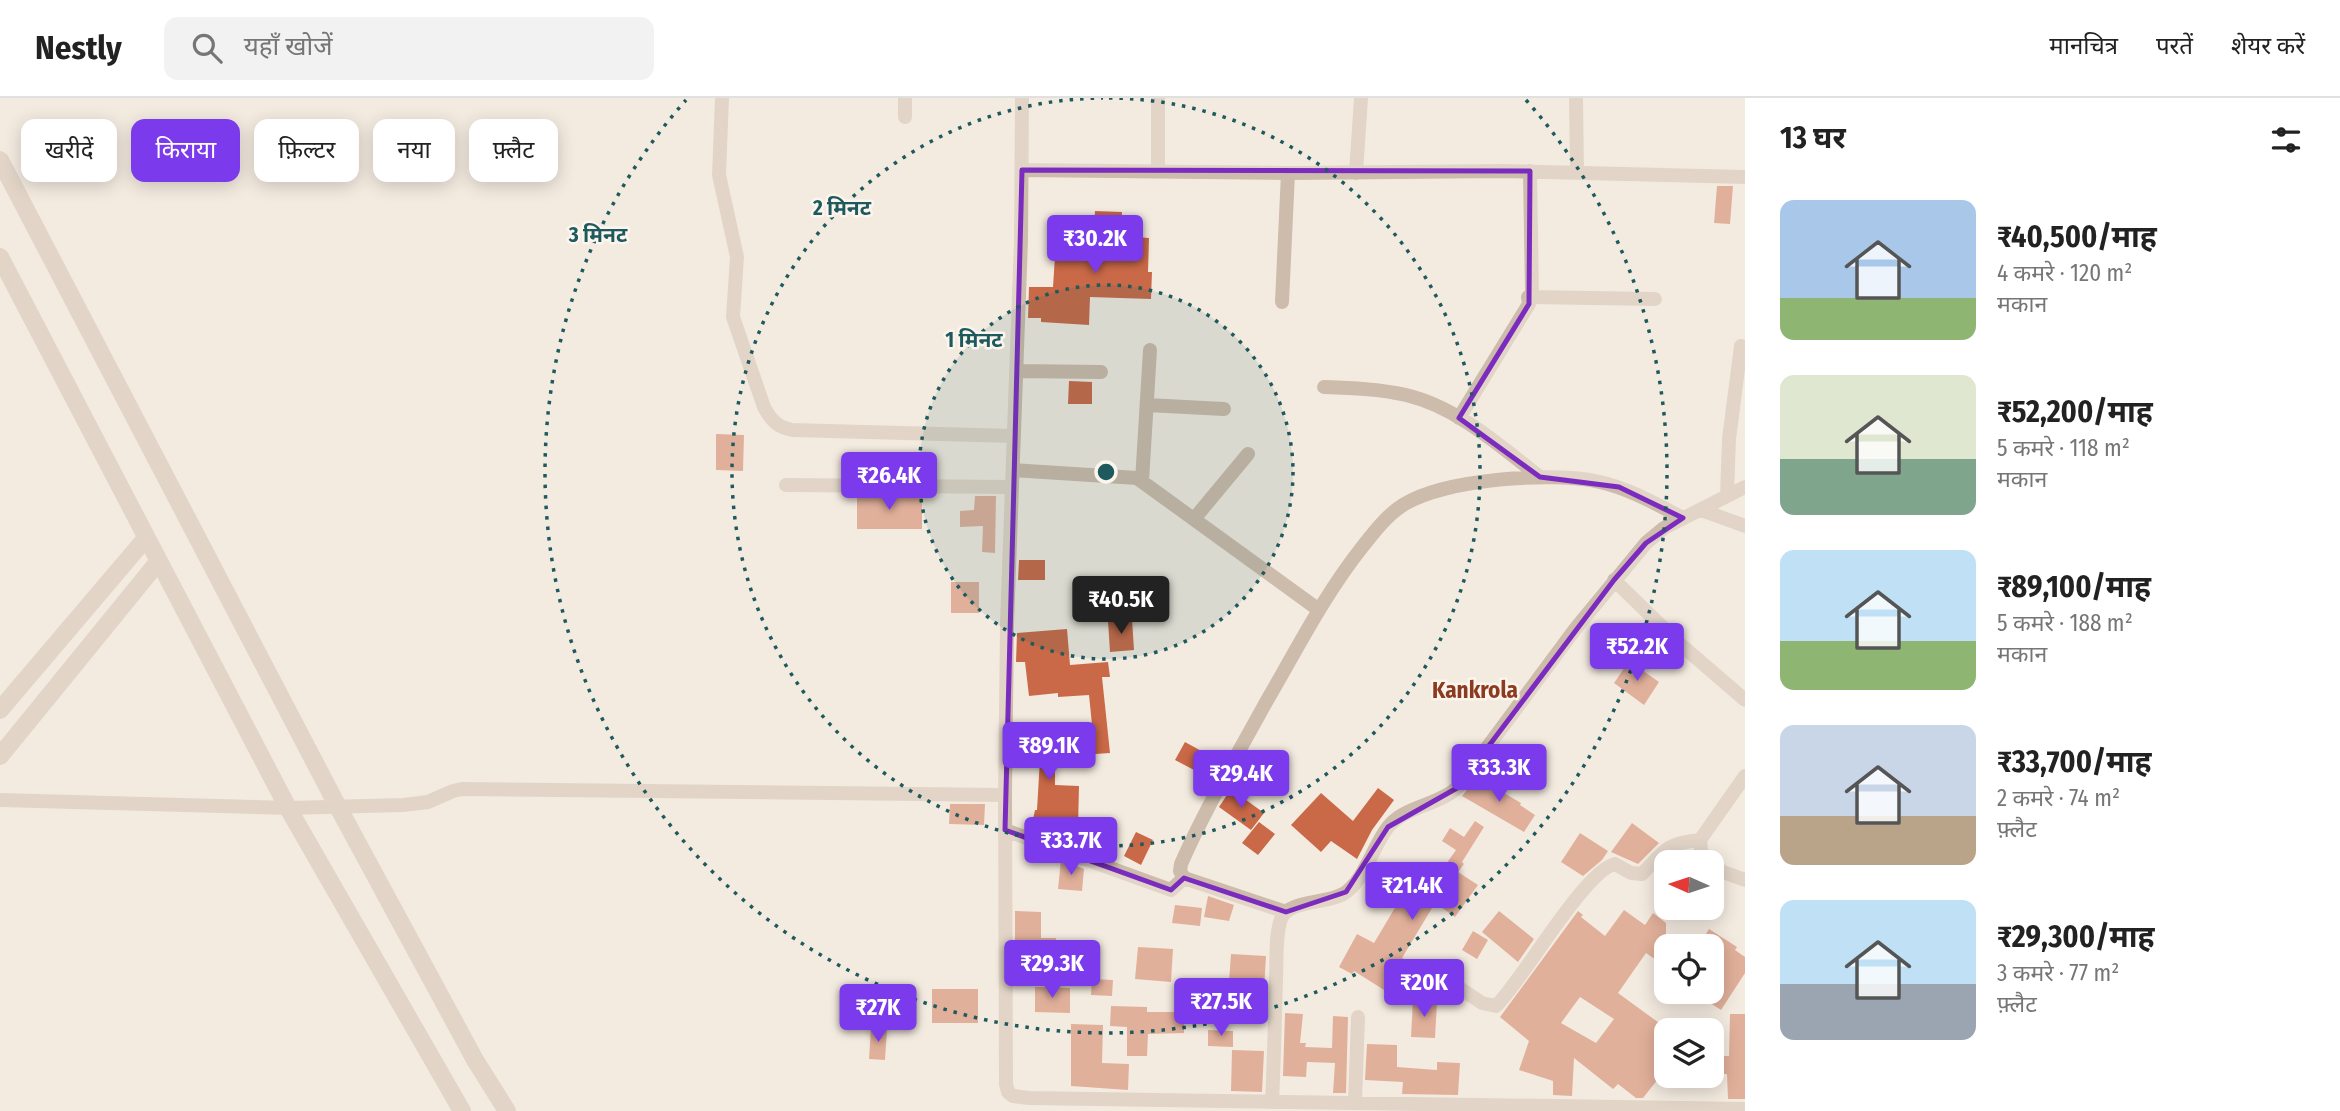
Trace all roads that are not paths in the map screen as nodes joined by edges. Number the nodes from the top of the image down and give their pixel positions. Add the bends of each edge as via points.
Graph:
1 (722, 98) edge
2 (905, 98) edge
3 (1022, 98) edge
4 (1158, 98) edge
5 (1361, 98) edge
6 (1576, 98) edge
7 (905, 117) dead end
8 (0, 160) edge
9 (1022, 170) junction
10 (1158, 171) junction
11 (1530, 171) junction
12 (1577, 172) junction
13 (1288, 173) junction
14 (1356, 173) junction
15 (1745, 177) edge
16 (0, 257) edge
17 (1528, 298) junction
18 (1656, 299) dead end
19 (1282, 302) dead end
20 (1741, 346) dead end
21 (1150, 350) dead end
22 (1016, 371) junction
23 (1101, 372) dead end
24 (1324, 387) dead end
25 (1147, 405) junction
26 (1224, 409) dead end
27 (1459, 418) junction
28 (1014, 436) junction
29 (1248, 454) dead end
30 (1013, 470) junction
31 (1540, 477) junction
32 (1142, 481) junction
33 (786, 485) dead end
34 (1012, 486) junction
35 (1745, 487) edge
36 (1727, 495) junction
37 (1701, 510) junction
38 (1683, 518) junction
39 (1194, 519) junction
40 (1745, 526) edge
41 (146, 537) junction
42 (158, 562) junction
43 (1614, 580) junction
44 (1319, 610) junction
45 (1745, 700) edge
46 (0, 710) edge
47 (6, 735) edge
48 (0, 756) edge
49 (1745, 776) edge
50 (1005, 795) junction
51 (0, 800) edge
52 (337, 805) junction
53 (288, 808) junction
54 (1005, 830) junction
55 (1700, 840) junction
56 (1701, 850) edge
57 (1724, 872) edge
58 (1184, 878) junction
59 (1745, 880) edge
60 (1286, 912) junction
61 (1437, 973) dead end
62 (1358, 1017) dead end
63 (1272, 1102) junction
64 (1355, 1103) junction
65 (1108, 1106) edge
66 (1310, 1107) edge
67 (1560, 1109) edge
68 (1745, 1109) edge
69 (462, 1111) edge
70 (507, 1111) edge

1 - 28 street via 719,175 737,257 733,317 771,420 792,430
2 - 7 street
3 - 9 street
4 - 10 street
5 - 14 street
6 - 12 street
8 - 52 street
9 - 10 street
9 - 22 street
10 - 13 street
11 - 12 street
11 - 14 street
11 - 17 street via 1532,294
12 - 15 street
13 - 14 street
13 - 19 street
16 - 41 street
17 - 18 street
17 - 27 street via 1524,314
20 - 36 street
21 - 25 street
22 - 23 street
22 - 28 street
24 - 27 street via 1408,396
25 - 26 street
25 - 32 street
27 - 31 street
28 - 30 street
29 - 39 street
30 - 32 street via 1118,475
30 - 34 street
31 - 38 street via 1578,478 1619,487
31 - 44 street via 1441,489 1402,505 1374,531
32 - 39 street
33 - 34 street
34 - 50 street
35 - 36 street
36 - 37 street
37 - 38 street
37 - 40 street
38 - 43 street via 1646,543
39 - 44 street
41 - 42 street
41 - 46 street
42 - 47 street
42 - 53 street
43 - 45 street
43 - 60 street via 1457,788 1388,827 1346,892
44 - 58 street via 1184,855 1180,871
47 - 48 street
49 - 55 street
50 - 52 street via 462,789 415,803
50 - 54 street
51 - 53 street
52 - 53 street
52 - 70 street
53 - 69 street
54 - 58 street via 1171,890
54 - 65 street via 1006,1089 1013,1096
55 - 56 street
55 - 61 street via 1671,845 1642,874 1615,864 1605,869 1496,1006 1482,1003
57 - 59 street
58 - 60 street
60 - 63 street via 1280,922 1277,958
62 - 64 street
63 - 65 street
63 - 66 street
64 - 66 street
64 - 67 street
67 - 68 street

